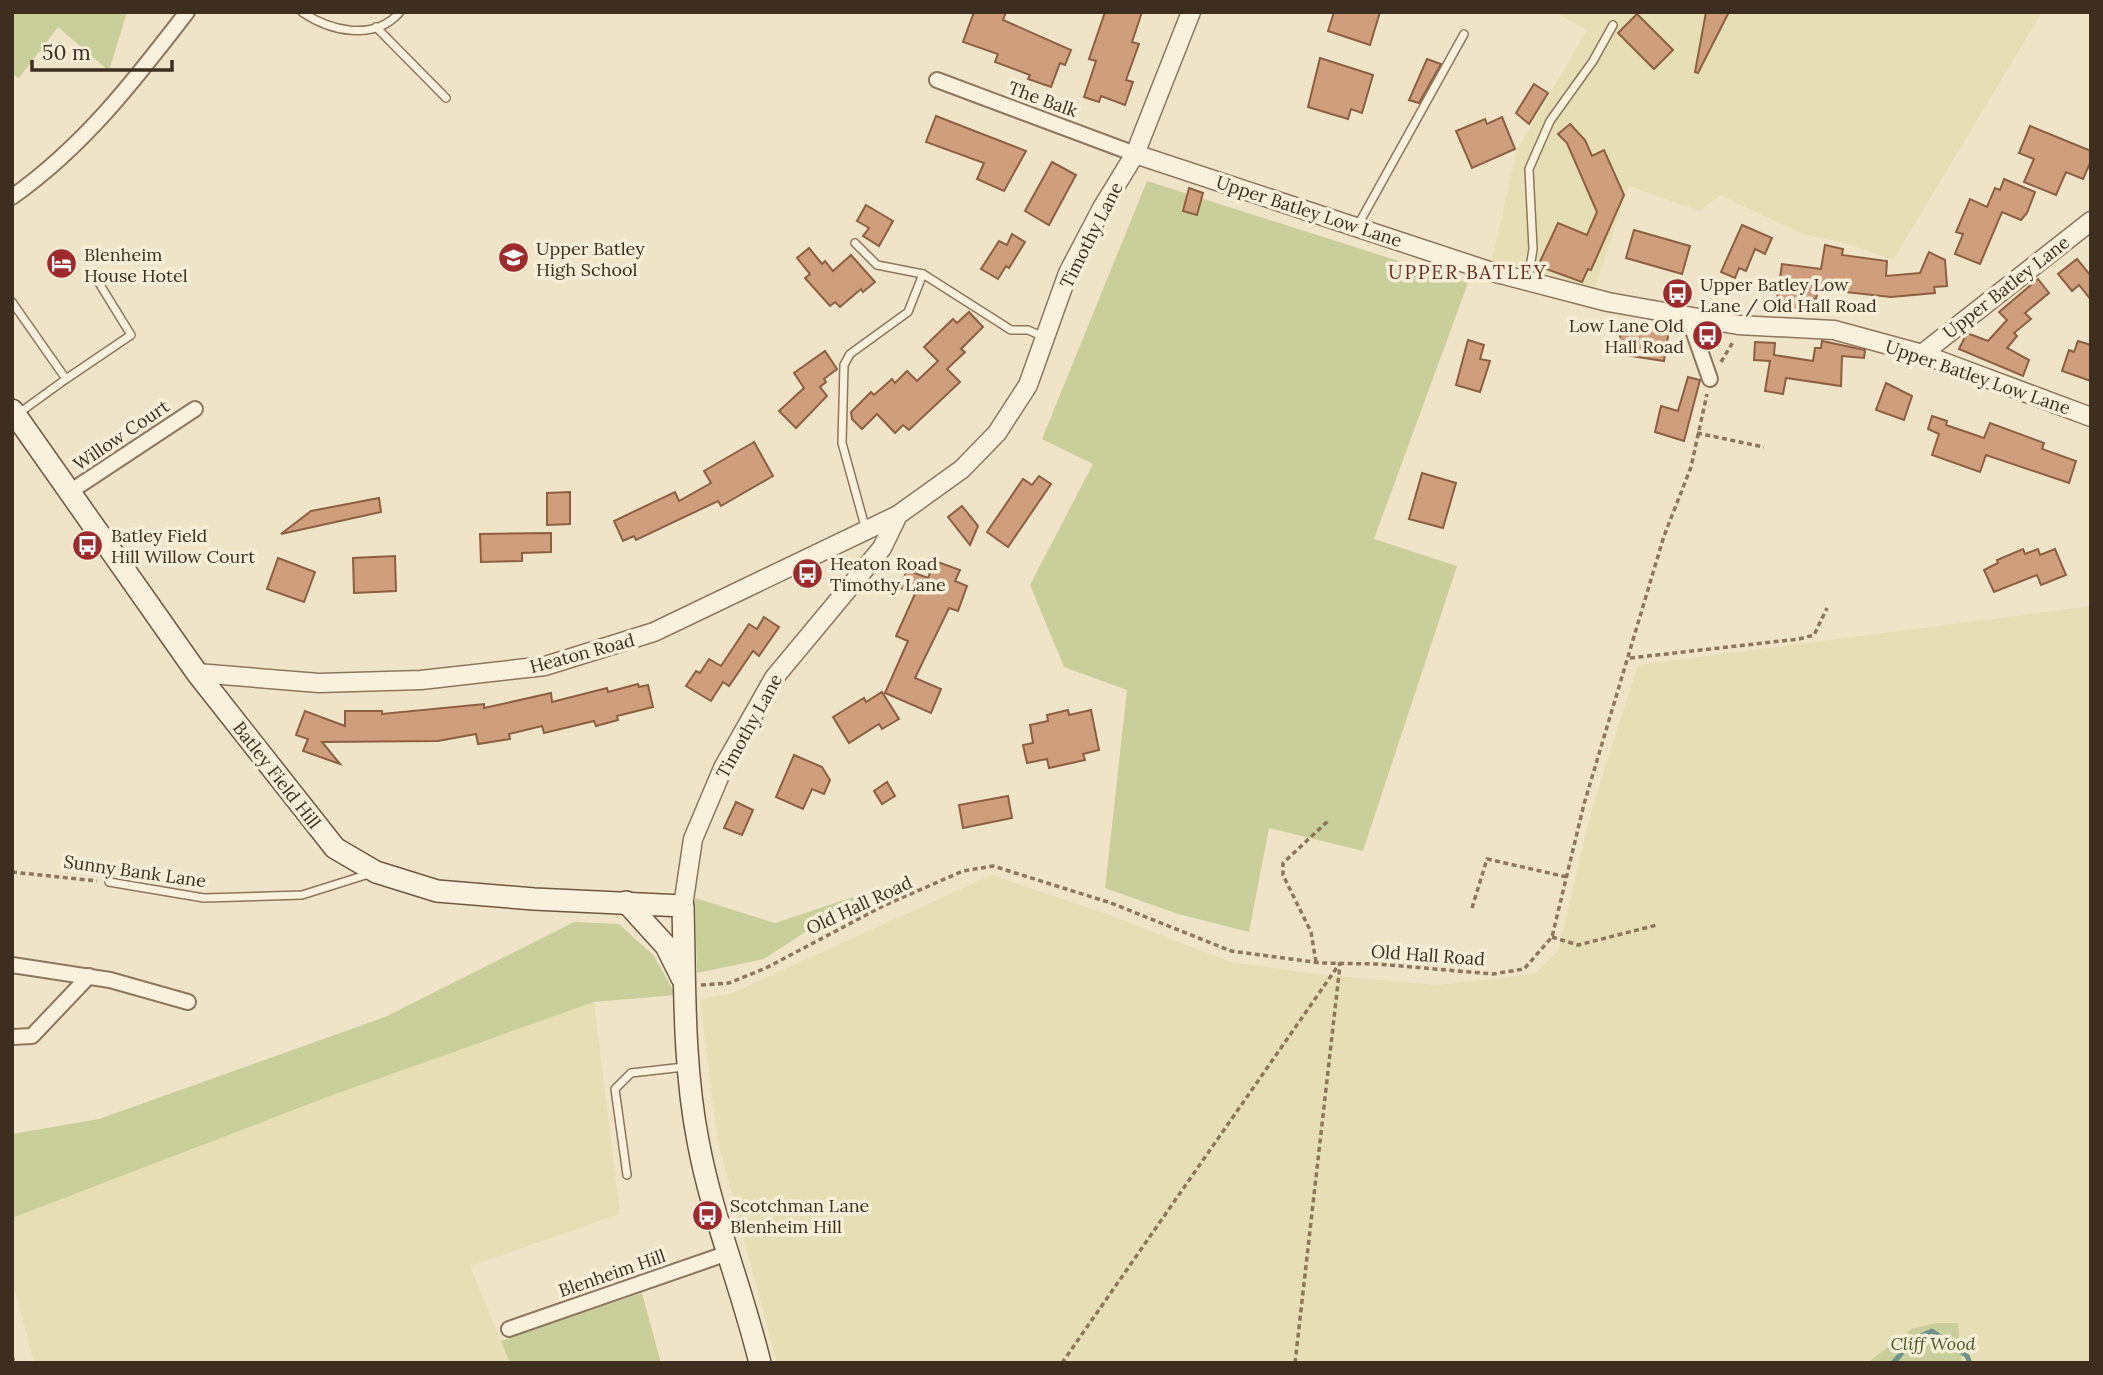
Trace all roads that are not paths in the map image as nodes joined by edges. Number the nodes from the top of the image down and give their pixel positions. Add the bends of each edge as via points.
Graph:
1 (187, 12) edge
2 (302, 12) edge
3 (400, 12) edge
4 (1191, 12) edge
5 (1613, 25) dead end
6 (376, 27) junction
7 (1464, 34) dead end
8 (937, 80) dead end
9 (446, 98) dead end
10 (1135, 154) junction
11 (12, 197) edge
12 (2091, 221) edge
13 (1358, 225) junction
14 (855, 243) dead end
15 (923, 274) junction
16 (1528, 281) junction
17 (99, 283) dead end
18 (12, 302) edge
19 (1688, 316) junction
20 (1045, 338) junction
21 (1922, 354) junction
22 (66, 379) junction
23 (1710, 379) road end
24 (195, 409) dead end
25 (14, 413) edge
26 (2091, 417) edge
27 (68, 493) junction
28 (898, 514) junction
29 (866, 530) junction
30 (197, 673) junction
31 (376, 872) junction
32 (109, 882) road end
33 (626, 902) junction
34 (683, 906) junction
35 (12, 965) edge
36 (89, 976) junction
37 (685, 987) junction
38 (188, 1002) dead end
39 (12, 1037) edge
40 (688, 1066) junction
41 (626, 1175) dead end
42 (728, 1253) junction
43 (509, 1329) dead end
44 (760, 1363) edge

1 - 11 street via 128,89 54,167
2 - 6 lane via 320,24 344,31
3 - 6 lane
4 - 10 street, Timothy Lane
5 - 16 lane via 1550,121 1529,169 1532,249
6 - 9 lane
7 - 13 lane
8 - 10 street, The Balk
10 - 13 street, Upper Batley Low Lane
10 - 20 street, Timothy Lane via 1068,273
12 - 21 street, Upper Batley Lane
13 - 16 street, Upper Batley Low Lane
14 - 15 lane via 877,265
15 - 20 lane via 1011,330 1028,330
15 - 29 lane via 908,312 850,355 844,365 842,443
16 - 19 street, Upper Batley Low Lane
17 - 22 lane via 131,335
18 - 22 lane
19 - 21 street, Upper Batley Low Lane via 1738,325 1834,330
19 - 23 street
20 - 28 street, Timothy Lane via 1028,386 997,433 962,469
21 - 26 street, Upper Batley Low Lane
22 - 25 lane
24 - 27 street, Willow Court
25 - 27 main road, Batley Field Hill
27 - 30 main road, Batley Field Hill
28 - 29 street, Heaton Road
28 - 34 street, Timothy Lane via 882,548 774,678 723,768 693,839
29 - 30 street, Heaton Road via 654,632 545,666 421,680 319,683
30 - 31 main road, Batley Field Hill via 335,848
31 - 32 lane, Sunny Bank Lane via 302,895 204,898
31 - 33 main road, Batley Field Hill via 437,891
33 - 34 main road, Batley Field Hill
33 - 37 main road via 666,946
34 - 37 main road, Timothy Lane
35 - 36 street
36 - 38 street
36 - 39 street via 32,1036
37 - 40 main road, Timothy Lane
40 - 41 lane via 631,1073 618,1083 614,1100
40 - 42 main road, Timothy Lane via 698,1140
42 - 43 street, Blenheim Hill
42 - 44 main road, Timothy Lane

